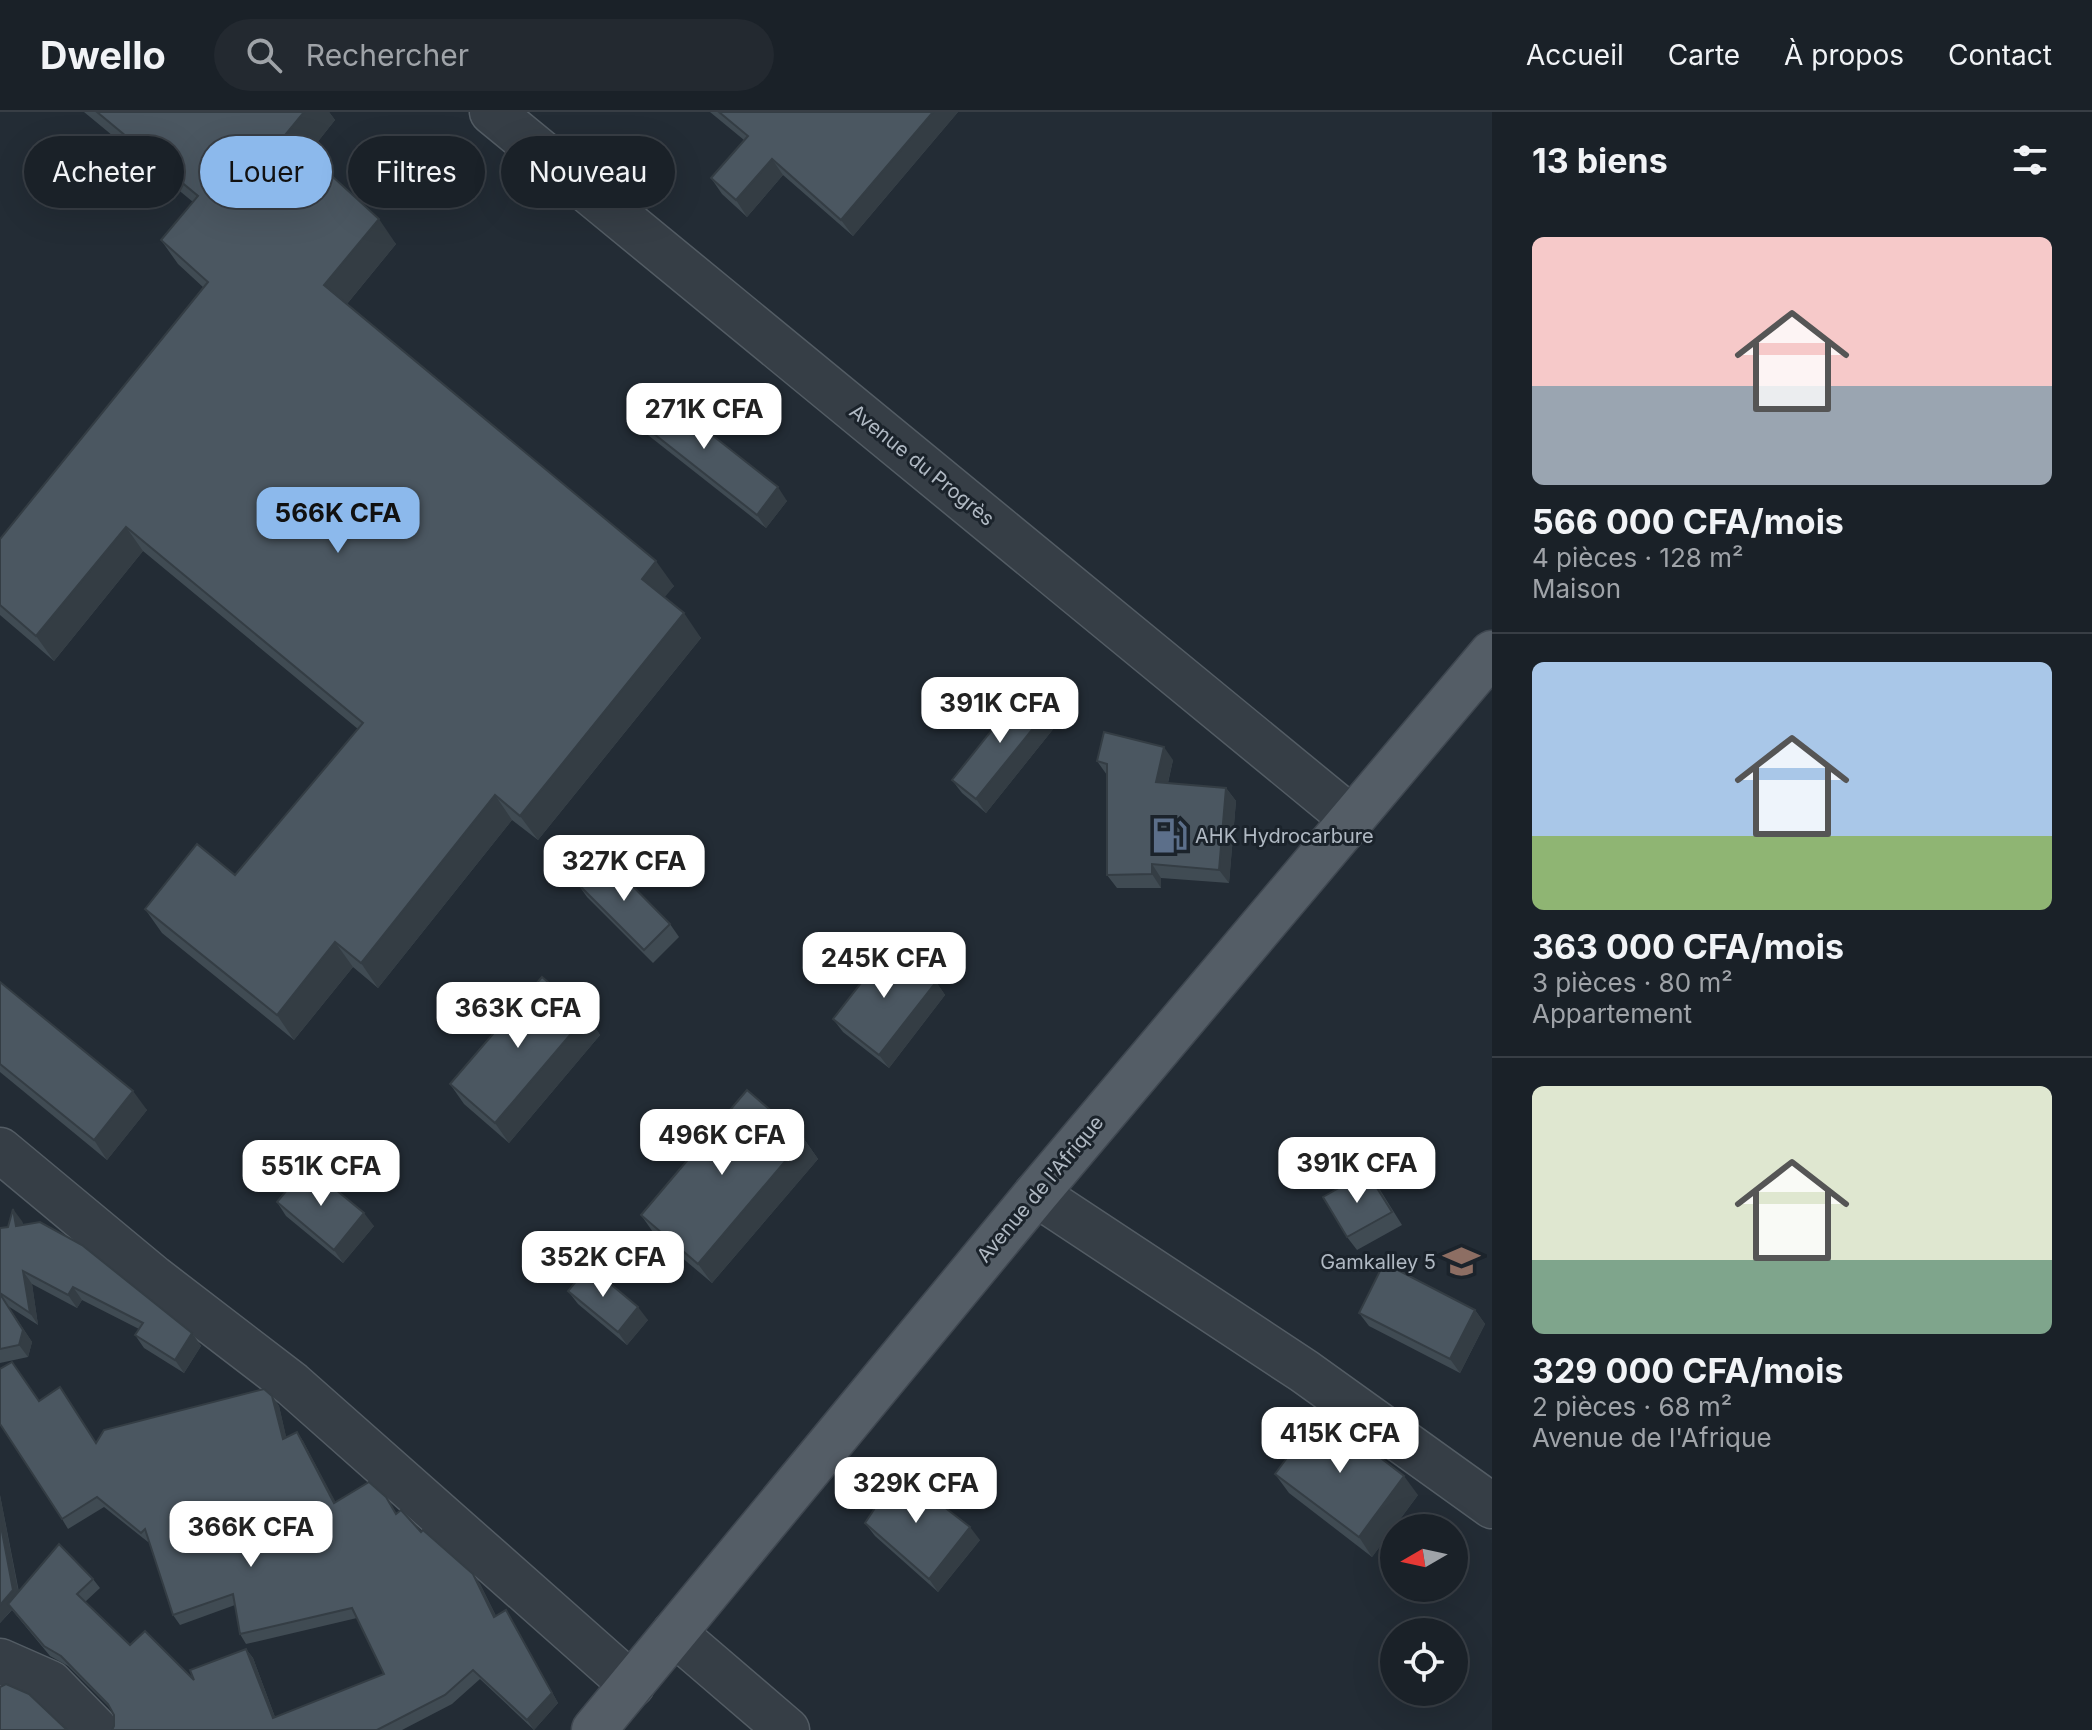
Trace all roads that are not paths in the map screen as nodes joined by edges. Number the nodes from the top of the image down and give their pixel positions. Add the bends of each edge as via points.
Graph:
1 (492, 112) edge
2 (1492, 653) edge
3 (1351, 818) junction
4 (0, 1150) edge
5 (1036, 1194) junction
6 (1492, 1506) edge
7 (674, 1633) junction
8 (0, 1661) edge
9 (632, 1685) junction
10 (96, 1730) edge
11 (594, 1730) edge
12 (787, 1730) edge

1 - 3 street, Avenue du Progrès
2 - 3 main road, Avenue de l'Afrique
3 - 5 main road, Avenue de l'Afrique
4 - 9 street via 292,1384
5 - 6 street via 1304,1371
5 - 7 main road, Avenue de l'Afrique
7 - 9 main road, Avenue de l'Afrique
7 - 12 street
8 - 10 street via 50,1683
9 - 11 main road, Avenue de l'Afrique

